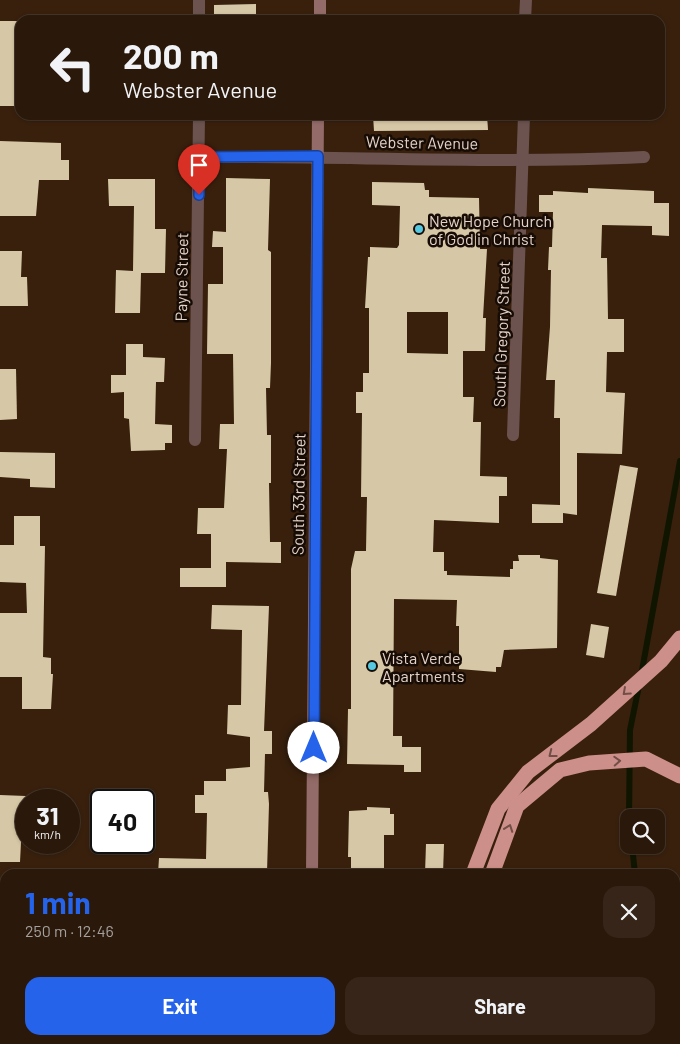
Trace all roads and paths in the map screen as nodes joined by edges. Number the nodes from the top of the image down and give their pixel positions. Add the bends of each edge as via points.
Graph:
1 (198, 0) edge
2 (320, 0) edge
3 (526, 0) edge
4 (199, 15) edge
5 (320, 15) edge
6 (526, 15) edge
7 (199, 120) edge
8 (318, 120) edge
9 (524, 120) edge
10 (318, 156) junction
11 (200, 157) junction
12 (644, 157) dead end
13 (523, 160) junction
14 (513, 435) dead end
15 (195, 440) dead end
16 (680, 638) edge
17 (680, 776) edge
18 (312, 869) edge
19 (475, 869) edge
20 (494, 869) edge

1 - 4 street
2 - 5 street
3 - 6 street
7 - 11 street, Payne Street
8 - 10 street, South 33rd Street
9 - 13 street, South Gregory Street
10 - 11 street, Webster Avenue
10 - 13 street, Webster Avenue
10 - 18 street, South 33rd Street
11 - 15 street, Payne Street
12 - 13 street, Webster Avenue
13 - 14 street, South Gregory Street
16 -> 19 highway via 662,661 591,724 528,772 498,809
20 -> 17 highway via 517,806 560,770 589,762 646,759

